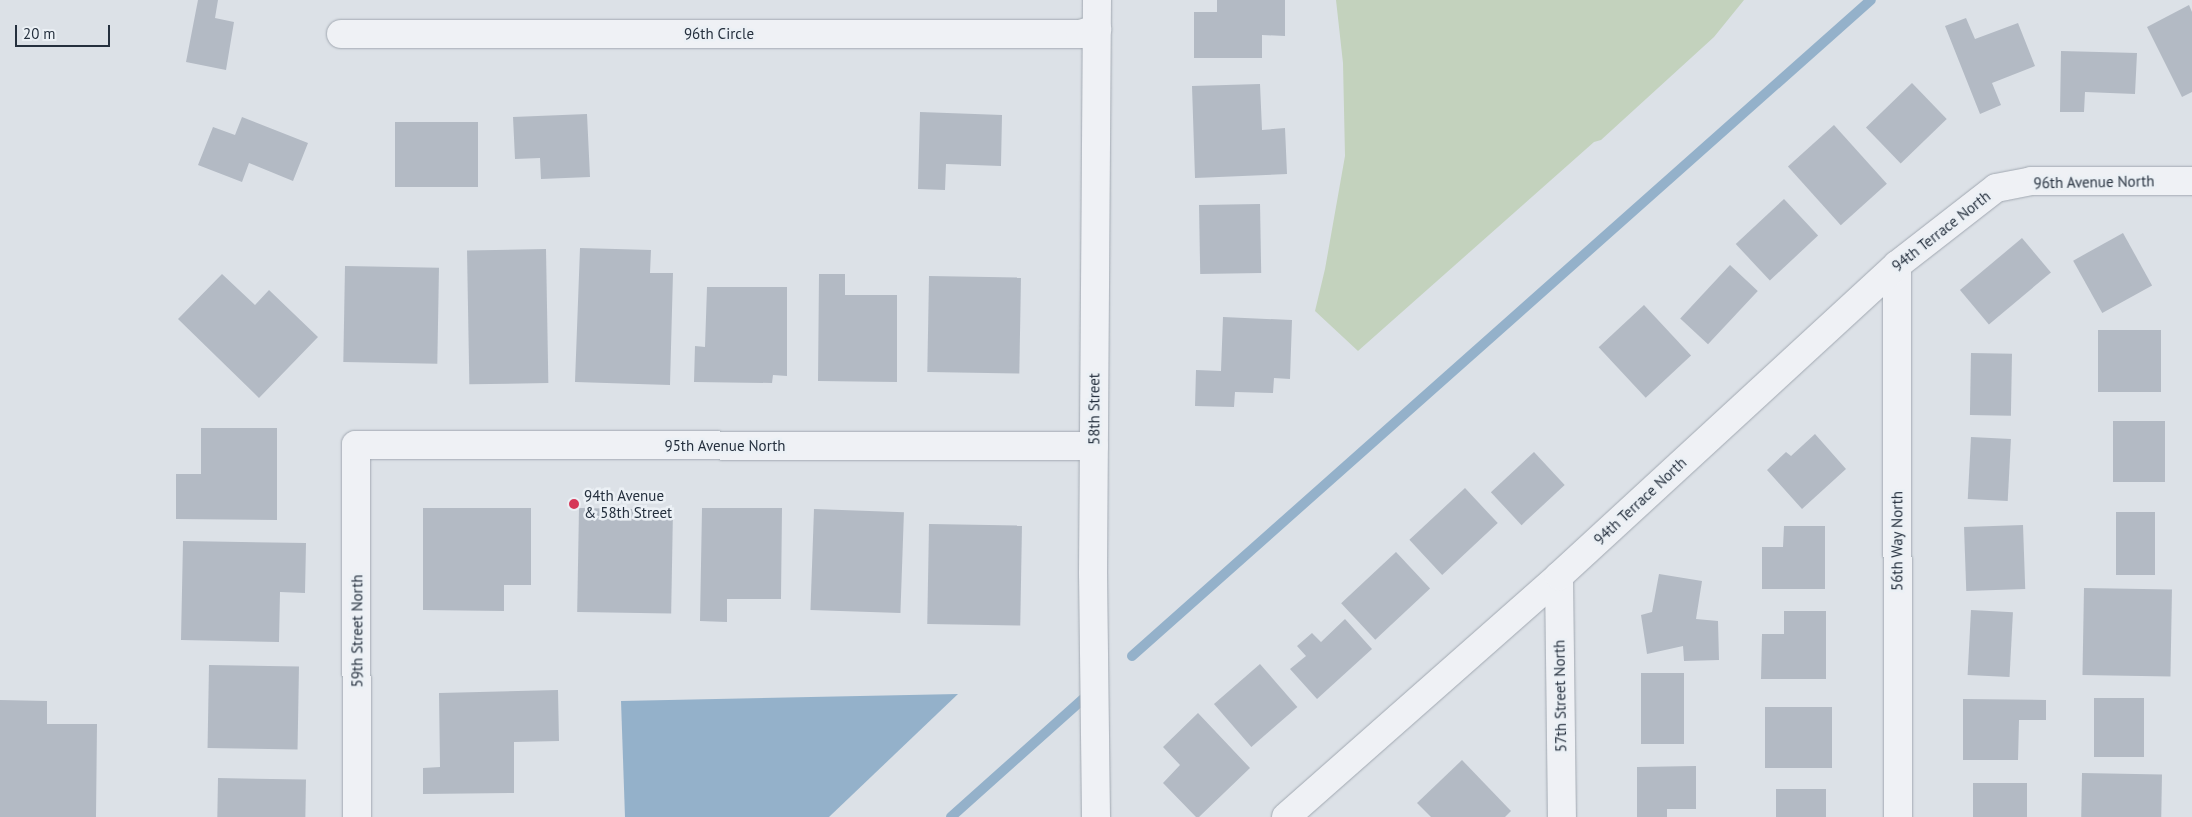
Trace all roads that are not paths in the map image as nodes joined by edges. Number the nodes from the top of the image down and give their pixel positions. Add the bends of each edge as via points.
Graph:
1 (1097, 0) edge
2 (1097, 29) junction
3 (341, 34) dead end
4 (2192, 181) edge
5 (1996, 188) joint
6 (1897, 265) junction
7 (356, 445) joint
8 (1094, 446) junction
9 (1558, 576) junction
10 (357, 817) edge
11 (1096, 817) edge
12 (1286, 817) edge
13 (1562, 817) edge
14 (1898, 817) edge

1 - 2 street, 58th Street
2 - 3 street, 96th Circle via 1080,34
2 - 8 street, 58th Street
4 - 5 street, 96th Avenue North via 2031,182
5 - 6 street, 94th Terrace North
6 - 9 street, 94th Terrace North
6 - 14 street, 56th Way North
7 - 8 street, 95th Avenue North
7 - 10 street, 59th Street North
8 - 11 street, 58th Street
9 - 12 street, 94th Terrace North
9 - 13 street, 57th Street North

